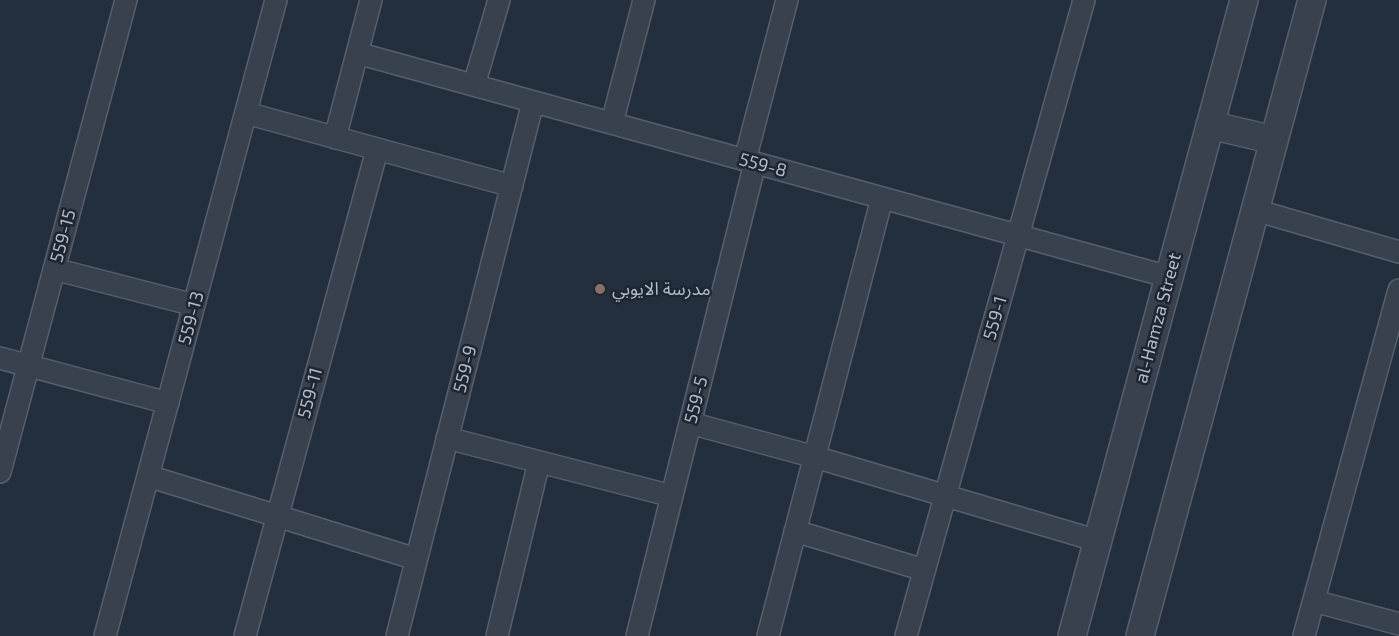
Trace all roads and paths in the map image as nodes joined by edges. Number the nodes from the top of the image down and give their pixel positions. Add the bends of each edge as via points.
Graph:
1 (126, 0) edge
2 (276, 0) edge
3 (371, 0) edge
4 (499, 0) edge
5 (644, 0) edge
6 (788, 0) edge
7 (1084, 0) edge
8 (1244, 0) edge
9 (1312, 0) edge
10 (357, 53) junction
11 (474, 86) junction
12 (533, 102) junction
13 (246, 113) junction
14 (612, 123) junction
15 (1210, 125) junction
16 (335, 138) junction
17 (1274, 140) junction
18 (377, 150) junction
19 (750, 162) junction
20 (512, 186) junction
21 (882, 198) junction
22 (1255, 210) junction
23 (1018, 236) junction
24 (1399, 252) edge
25 (54, 269) junction
26 (1169, 278) junction
27 (1399, 290) edge
28 (194, 305) junction
29 (0, 358) edge
30 (28, 366) junction
31 (168, 403) junction
32 (690, 423) junction
33 (447, 438) junction
34 (814, 457) junction
35 (539, 462) junction
36 (0, 472) edge
37 (148, 476) junction
38 (672, 496) junction
39 (945, 496) junction
40 (277, 516) junction
41 (795, 531) junction
42 (1098, 541) junction
43 (416, 559) junction
44 (924, 570) junction
45 (1314, 601) junction
46 (1399, 624) edge
47 (105, 636) edge
48 (245, 636) edge
49 (397, 636) edge
50 (497, 636) edge
51 (637, 636) edge
52 (768, 636) edge
53 (906, 636) edge
54 (1072, 636) edge
55 (1140, 636) edge
56 (1304, 636) edge

1 - 25 street, 559-15
2 - 13 street, 559-13
3 - 10 street
4 - 11 street
5 - 14 street
6 - 19 street, 559-5
7 - 23 street, 559-1
8 - 15 street, al-Hamza Street
9 - 17 street
10 - 11 street, 559-8
10 - 16 street
11 - 12 street, 559-8
12 - 14 street, 559-8
12 - 20 street, 559-9
13 - 16 street
13 - 28 street, 559-13
14 - 19 street, 559-8
15 - 17 street
15 - 26 street, al-Hamza Street
16 - 18 street
17 - 22 street
18 - 20 street
18 - 40 street, 559-11
19 - 21 street, 559-8
19 - 32 street, 559-5
20 - 33 street, 559-9
21 - 23 street, 559-8
21 - 34 street
22 - 24 street
22 - 55 street
23 - 26 street, 559-8
23 - 39 street, 559-1
25 - 28 street
25 - 30 street, 559-15
26 - 42 street, al-Hamza Street
27 - 45 street
28 - 31 street, 559-13
29 - 30 street
30 - 31 street
30 - 36 street, 559-15
31 - 37 street, 559-13
32 - 34 street
32 - 38 street, 559-5
33 - 35 street
33 - 43 street, 559-9
34 - 39 street
34 - 41 street
35 - 38 street
35 - 50 street
37 - 40 street
37 - 47 street, 559-13
38 - 51 street, 559-5
39 - 42 street
39 - 44 street, 559-1
40 - 43 street
40 - 48 street, 559-11
41 - 44 street
41 - 52 street
42 - 54 street, al-Hamza Street
43 - 49 street, 559-9
44 - 53 street, 559-1
45 - 46 street
45 - 56 street

